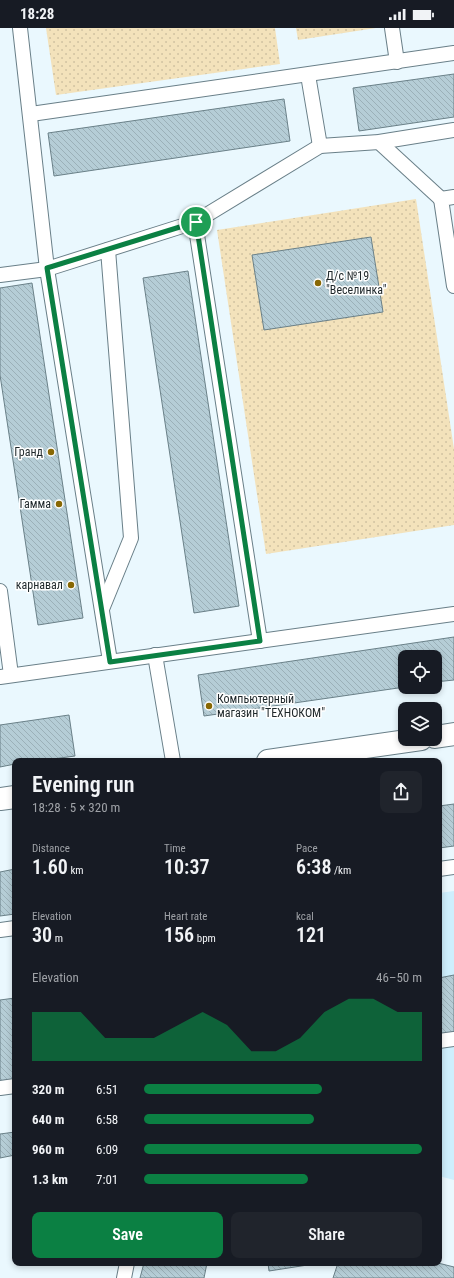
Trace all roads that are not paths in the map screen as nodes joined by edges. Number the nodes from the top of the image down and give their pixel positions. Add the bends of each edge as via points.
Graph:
1 (20, 28) edge
2 (392, 28) edge
3 (454, 53) edge
4 (398, 62) junction
5 (308, 75) junction
6 (31, 114) junction
7 (454, 130) edge
8 (379, 142) junction
9 (320, 146) junction
10 (448, 198) edge
11 (196, 222) junction
12 (108, 250) junction
13 (47, 268) junction
14 (0, 275) edge
15 (454, 286) edge
16 (0, 591) edge
17 (102, 609) junction
18 (454, 614) edge
19 (260, 641) junction
20 (155, 655) junction
21 (110, 662) junction
22 (6, 676) edge
23 (454, 734) edge
24 (442, 736) edge
25 (398, 742) edge
26 (172, 758) edge
27 (289, 758) edge
28 (12, 797) edge
29 (0, 799) edge
30 (454, 867) edge
31 (442, 869) edge
32 (12, 928) edge
33 (0, 930) edge
34 (454, 1039) edge
35 (442, 1041) edge
36 (12, 1086) edge
37 (0, 1088) edge
38 (126, 1266) edge
39 (124, 1278) edge

1 - 6 lane
2 - 4 lane
3 - 4 lane
4 - 5 lane
5 - 6 lane
5 - 9 lane
6 - 13 lane
7 - 8 lane
8 - 9 lane
8 - 10 lane
9 - 11 lane
10 - 15 lane
11 - 12 lane
11 - 19 lane
12 - 13 lane
12 - 17 lane via 131,538
13 - 14 lane
13 - 17 lane
16 - 22 lane
17 - 21 lane
18 - 19 lane
19 - 20 lane
20 - 21 lane
20 - 26 lane
21 - 22 lane
23 - 24 street
25 - 27 street
28 - 29 street
30 - 31 lane
32 - 33 lane
34 - 35 lane
36 - 37 lane
38 - 39 lane

